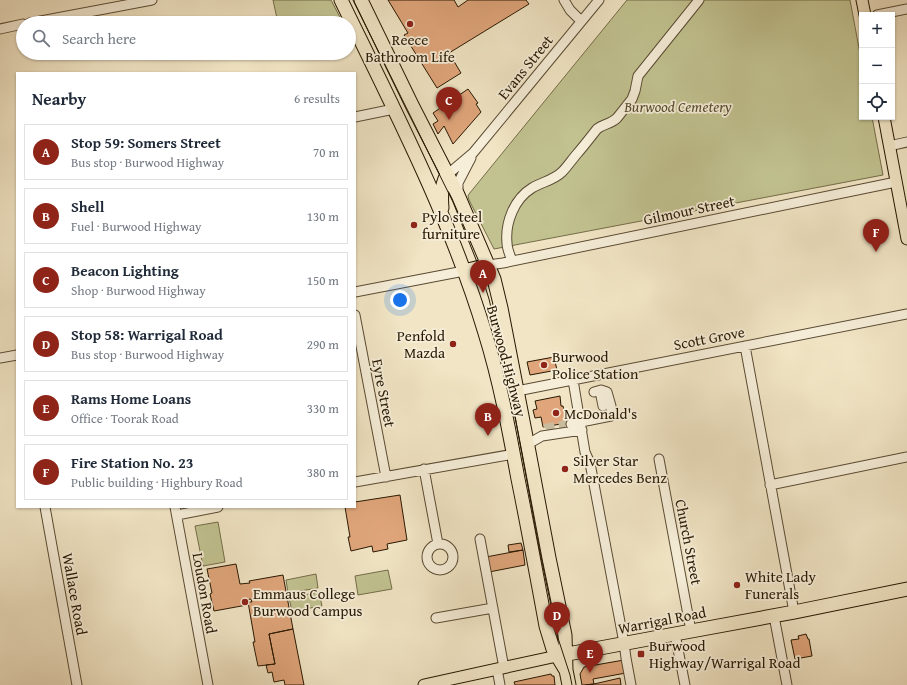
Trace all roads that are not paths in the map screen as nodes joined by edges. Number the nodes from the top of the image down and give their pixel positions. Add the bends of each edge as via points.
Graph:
1 (152, 0) edge
2 (341, 0) edge
3 (361, 0) edge
4 (564, 0) edge
5 (599, 0) edge
6 (700, 0) edge
7 (862, 0) edge
8 (907, 9) edge
9 (864, 12) edge
10 (892, 12) edge
11 (67, 16) edge
12 (349, 16) edge
13 (581, 21) junction
14 (16, 26) edge
15 (0, 29) edge
16 (356, 31) edge
17 (412, 106) junction
18 (394, 109) junction
19 (356, 117) edge
20 (885, 120) edge
21 (907, 142) edge
22 (890, 146) junction
23 (473, 153) junction
24 (448, 175) junction
25 (896, 182) junction
26 (458, 195) junction
27 (444, 220) junction
28 (907, 239) edge
29 (512, 261) junction
30 (488, 265) junction
31 (464, 271) junction
32 (356, 292) edge
33 (907, 314) edge
34 (356, 320) edge
35 (745, 346) junction
36 (16, 355) edge
37 (0, 358) edge
38 (573, 380) junction
39 (518, 391) junction
40 (597, 391) dead end
41 (502, 393) junction
42 (578, 425) junction
43 (525, 429) junction
44 (544, 433) junction
45 (529, 448) junction
46 (514, 454) junction
47 (907, 457) edge
48 (659, 459) dead end
49 (424, 469) junction
50 (386, 477) junction
51 (356, 482) edge
52 (770, 485) junction
53 (45, 508) edge
54 (208, 508) edge
55 (176, 511) edge
56 (480, 539) dead end
57 (438, 544) dead end
58 (907, 589) edge
59 (493, 608) junction
60 (794, 612) junction
61 (774, 616) junction
62 (436, 618) dead end
63 (691, 631) junction
64 (675, 634) junction
65 (624, 643) junction
66 (561, 656) junction
67 (500, 668) junction
68 (78, 685) edge
69 (208, 685) edge
70 (424, 685) edge
71 (500, 685) edge
72 (569, 685) edge
73 (631, 685) edge
74 (685, 685) edge
75 (788, 685) edge

1 - 11 street
2 - 12 highway, Burwood Highway
3 - 17 highway, Burwood Highway
4 - 13 street
5 - 13 street, Evans Street
6 - 29 street via 638,76 634,96 617,118 597,129 559,174 531,188 523,195 513,209 506,236
7 - 9 main road
8 - 10 street
13 - 23 street, Evans Street
14 - 15 street
16 - 18 highway, Burwood Highway
17 - 18 highway
17 - 24 highway, Burwood Highway
18 - 19 street
18 - 27 highway, Burwood Highway
20 - 22 main road
21 - 22 street
22 - 25 main road
23 - 24 street, Evans Street
23 - 26 street, Evans Street via 458,183
24 - 26 highway, Burwood Highway
24 - 27 highway via 442,189
25 - 28 main road
25 - 29 street, Gilmour Street
26 - 30 highway, Burwood Highway
27 - 31 highway, Burwood Highway
29 - 30 street, Gilmour Street
30 - 31 highway
30 - 39 highway, Burwood Highway via 501,308
31 - 32 street
31 - 41 highway, Burwood Highway via 485,331
33 - 35 street, Scott Grove
34 - 50 street, Eyre Street
35 - 38 street, Scott Grove
35 - 52 street
36 - 37 street
38 - 39 street, Scott Grove
38 - 42 street
39 - 41 highway
39 - 43 highway, Burwood Highway
40 - 42 street via 604,411
41 - 46 highway, Burwood Highway
42 - 44 street
42 - 65 street via 590,463
43 - 44 street
43 - 45 highway, Burwood Highway
44 - 45 street
45 - 46 highway
45 - 66 highway, Burwood Highway via 565,635 566,645
46 - 49 street
46 - 66 highway, Burwood Highway via 546,626 550,640
47 - 52 street
48 - 63 street, Church Street
49 - 50 street
49 - 57 street
50 - 51 street
52 - 60 street
53 - 68 street, Wallace Road
54 - 55 street
55 - 69 street, Loudon Road
56 - 59 street
58 - 60 highway, Warrigal Road
59 - 62 street
59 - 67 street
60 - 61 highway, Warrigal Road
61 - 63 highway, Warrigal Road
61 - 75 street
63 - 64 highway, Warrigal Road
64 - 65 highway, Warrigal Road
64 - 74 street
65 - 66 highway, Warrigal Road
65 - 73 street
66 - 67 main road, Warrigal Road
66 - 72 highway
67 - 70 main road, Warrigal Road
67 - 71 street

